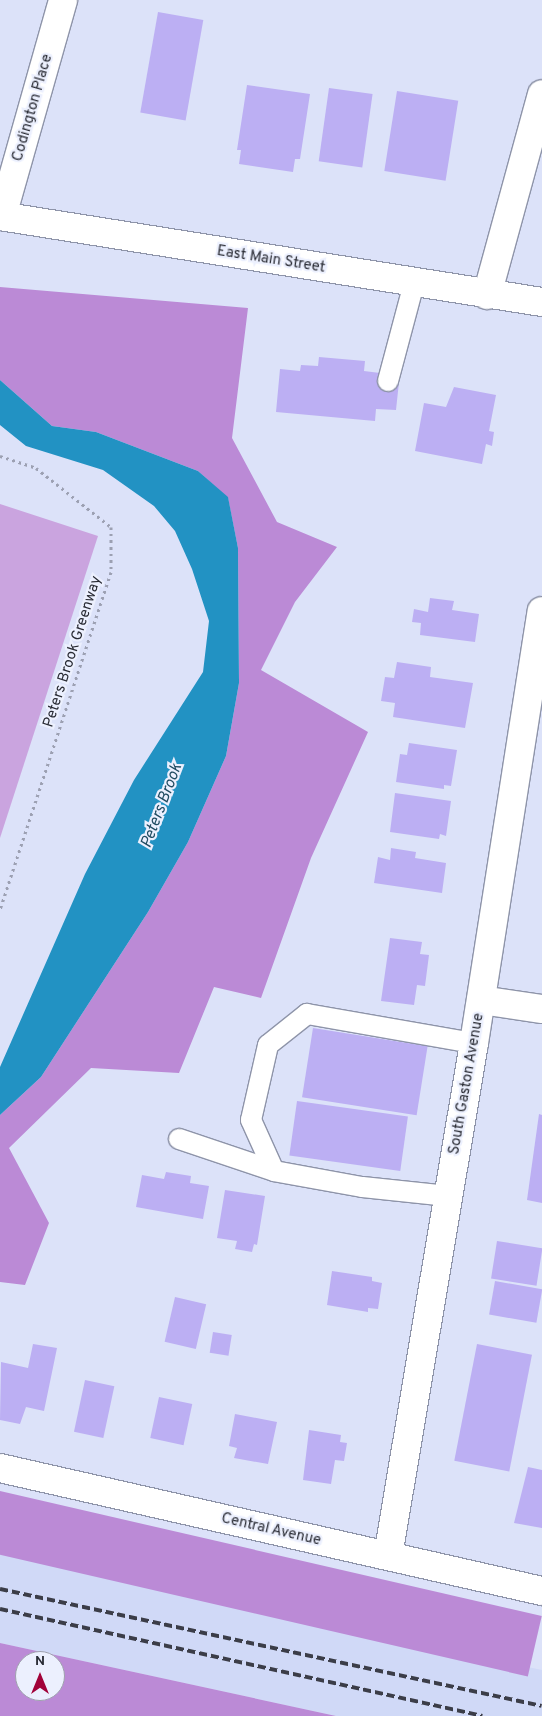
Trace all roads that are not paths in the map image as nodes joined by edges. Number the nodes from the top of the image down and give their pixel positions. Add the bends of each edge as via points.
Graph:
1 (63, 0) edge
2 (542, 94) edge
3 (1, 216) edge
4 (414, 283) junction
5 (487, 295) junction
6 (542, 302) edge
7 (388, 381) dead end
8 (542, 610) edge
9 (481, 1000) junction
10 (542, 1008) edge
11 (474, 1042) junction
12 (179, 1139) dead end
13 (274, 1171) junction
14 (448, 1196) junction
15 (0, 1468) edge
16 (388, 1556) junction
17 (542, 1591) edge

1 - 3 street, Codington Place
2 - 5 street
3 - 4 street, East Main Street
4 - 5 street, East Main Street
4 - 7 lane
5 - 6 street, East Main Street
8 - 9 street, South Gaston Avenue
9 - 10 street
9 - 11 street, South Gaston Avenue
11 - 13 lane via 307,1014 268,1045 252,1120
11 - 14 street, South Gaston Avenue
12 - 13 lane
13 - 14 lane via 362,1187
14 - 16 street, South Gaston Avenue
15 - 16 street, Central Avenue
16 - 17 street, Central Avenue

